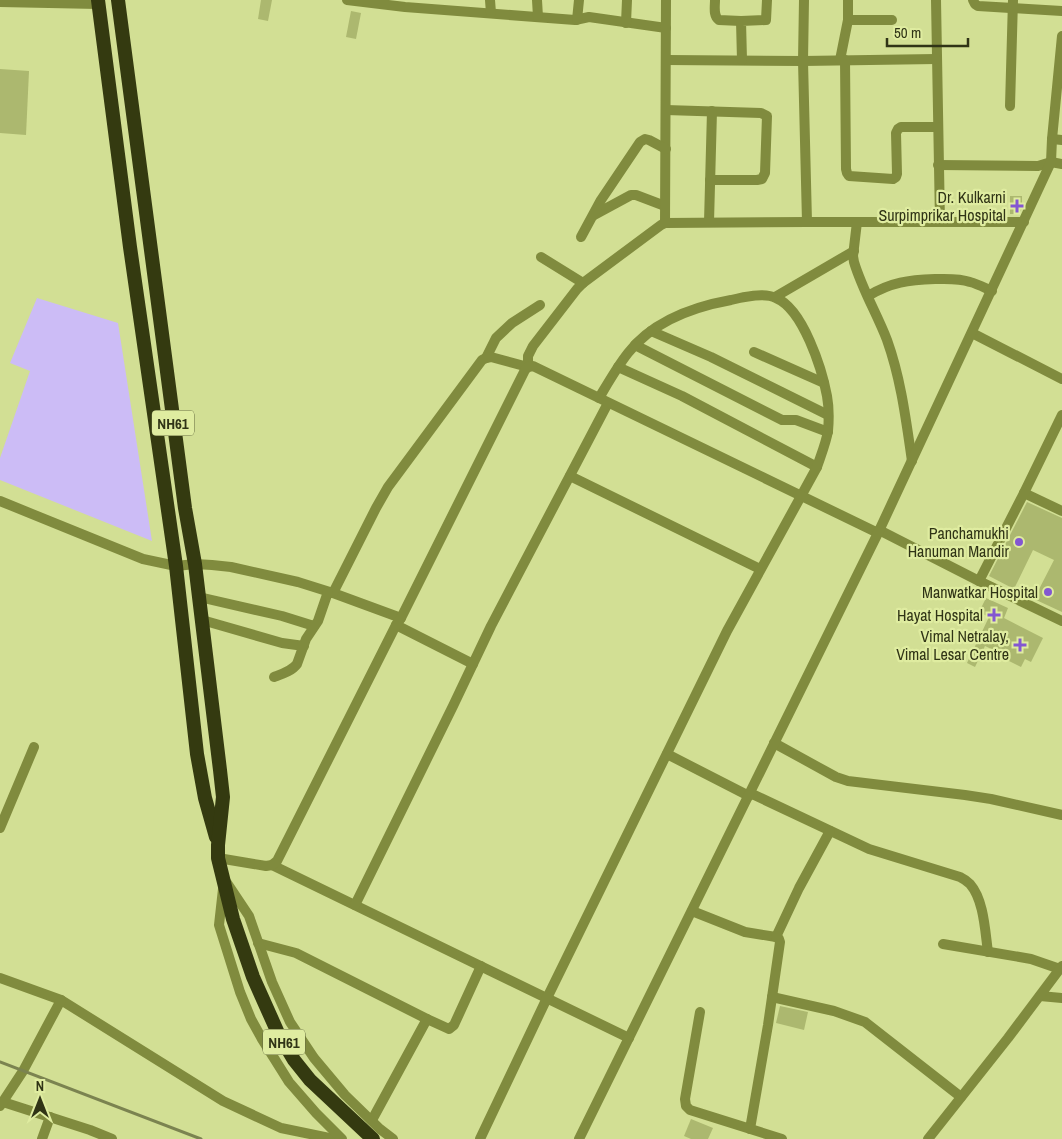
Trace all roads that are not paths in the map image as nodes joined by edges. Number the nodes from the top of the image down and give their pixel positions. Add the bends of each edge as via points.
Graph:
1 (118, 0) edge
2 (348, 0) edge
3 (490, 0) edge
4 (538, 0) edge
5 (578, 0) edge
6 (627, 0) edge
7 (666, 0) edge
8 (715, 0) edge
9 (767, 0) edge
10 (804, 0) edge
11 (848, 0) edge
12 (936, 0) edge
13 (973, 0) edge
14 (0, 2) edge
15 (98, 2) edge
16 (405, 3) edge
17 (1013, 4) edge
18 (446, 5) edge
19 (1062, 11) edge
20 (491, 13) junction
21 (538, 17) junction
22 (577, 20) junction
23 (848, 20) junction
24 (892, 20) dead end
25 (741, 21) junction
26 (626, 23) junction
27 (666, 28) junction
28 (1062, 36) edge
29 (1062, 42) edge
30 (936, 59) junction
31 (667, 60) junction
32 (742, 60) junction
33 (842, 60) junction
34 (804, 61) junction
35 (1060, 90) edge
36 (1010, 106) dead end
37 (666, 110) junction
38 (712, 111) junction
39 (938, 127) junction
40 (1057, 140) edge
41 (666, 149) junction
42 (1057, 163) edge
43 (938, 165) junction
44 (710, 180) junction
45 (666, 206) junction
46 (593, 215) junction
47 (710, 222) junction
48 (807, 222) junction
49 (857, 222) junction
50 (940, 222) junction
51 (1024, 222) junction
52 (665, 223) junction
53 (581, 236) dead end
54 (854, 252) junction
55 (541, 257) dead end
56 (584, 283) junction
57 (992, 291) junction
58 (868, 296) junction
59 (775, 297) junction
60 (540, 305) dead end
61 (651, 331) junction
62 (972, 333) junction
63 (635, 345) junction
64 (754, 352) dead end
65 (486, 358) junction
66 (528, 366) junction
67 (618, 366) junction
68 (1062, 380) edge
69 (824, 384) junction
70 (603, 400) junction
71 (828, 415) junction
72 (1062, 415) edge
73 (828, 432) junction
74 (912, 461) junction
75 (817, 467) junction
76 (570, 476) junction
77 (1024, 493) junction
78 (800, 496) junction
79 (0, 502) edge
80 (1062, 511) edge
81 (879, 532) junction
82 (195, 564) junction
83 (176, 566) junction
84 (760, 569) junction
85 (979, 581) junction
86 (331, 592) junction
87 (199, 597) junction
88 (202, 620) junction
89 (399, 621) junction
90 (1062, 622) edge
91 (314, 626) junction
92 (304, 646) junction
93 (473, 664) junction
94 (274, 677) dead end
95 (774, 743) junction
96 (34, 747) dead end
97 (667, 754) junction
98 (749, 794) junction
99 (1062, 815) edge
100 (0, 828) edge
101 (830, 831) junction
102 (218, 852) junction
103 (272, 865) junction
104 (224, 878) junction
105 (355, 905) junction
106 (692, 911) junction
107 (776, 937) junction
108 (258, 943) junction
109 (943, 944) dead end
110 (988, 952) junction
111 (481, 966) junction
112 (1061, 967) edge
113 (0, 978) edge
114 (1040, 996) junction
115 (772, 997) junction
116 (547, 998) junction
117 (1062, 998) edge
118 (61, 1000) junction
119 (700, 1012) dead end
120 (427, 1019) junction
121 (629, 1038) junction
122 (961, 1097) junction
123 (1, 1104) edge
124 (50, 1117) junction
125 (372, 1120) junction
126 (750, 1129) junction
127 (88, 1134) edge
128 (42, 1139) edge
129 (112, 1139) edge
130 (334, 1139) edge
131 (342, 1139) edge
132 (373, 1139) edge
133 (394, 1139) edge
134 (480, 1139) edge
135 (579, 1139) edge
136 (782, 1139) edge
137 (928, 1139) edge

1 - 82 highway, NH61 via 182,489
2 - 16 street
3 - 20 street
4 - 21 street
5 - 22 street
6 - 26 street
7 - 27 street
8 - 25 street via 718,20
9 - 25 street via 766,20
10 - 34 street
11 - 23 street
12 - 30 street
13 - 17 street via 978,6
14 - 15 street
15 - 83 highway, NH61
16 - 18 street
17 - 19 street
17 - 36 street
18 - 20 street
20 - 21 street
21 - 22 street
22 - 26 street via 589,18
23 - 24 street
23 - 33 street
25 - 32 street
26 - 27 street
27 - 31 street
28 - 29 street
29 - 35 street
30 - 33 street
30 - 39 street
31 - 32 street
31 - 37 street
32 - 34 street
33 - 34 street
33 - 39 street via 846,169 849,176 893,179 897,174 898,129
34 - 48 street
35 - 40 street
37 - 38 street
37 - 41 street
38 - 44 street
38 - 44 street via 761,113 767,116 767,122 762,179
39 - 43 street
40 - 42 street
41 - 45 street
41 - 46 street via 649,140 640,142
42 - 43 street via 1038,166
42 - 51 street
43 - 50 street
44 - 47 street
45 - 46 street via 630,195
45 - 52 street
46 - 53 street
47 - 48 street
47 - 52 street
48 - 49 street
49 - 50 street
49 - 54 street
50 - 51 street
51 - 57 street
52 - 56 street
54 - 58 street via 856,268
54 - 59 street
55 - 56 street
56 - 66 street via 533,346
57 - 58 street via 963,280 913,280 886,286
57 - 62 street
58 - 74 street via 896,369
59 - 61 street via 750,296 697,308
59 - 69 street via 796,315
60 - 65 street via 496,338
61 - 63 street
61 - 71 street
62 - 68 street
62 - 74 street
63 - 67 street
63 - 73 street via 782,420 796,420
64 - 69 street
65 - 66 street
65 - 86 street via 388,487
66 - 70 street
66 - 89 street
67 - 70 street
67 - 75 street
69 - 71 street
70 - 76 street
70 - 78 street
71 - 73 street
72 - 77 street
73 - 75 street
74 - 81 street
75 - 78 street
76 - 84 street
76 - 93 street
77 - 80 street
77 - 85 street
78 - 81 street
78 - 84 street
79 - 83 street via 143,559
81 - 85 street
81 - 95 street
82 - 83 street
82 - 86 street via 231,567
82 - 87 highway, NH61
83 - 102 highway, NH61 via 197,754
84 - 97 street
85 - 90 street
86 - 89 street
86 - 91 street
87 - 88 highway, NH61
87 - 91 street
88 - 92 street via 282,643
88 - 102 highway, NH61 via 222,797
89 - 93 street
89 - 103 street via 277,861
91 - 92 street
92 - 94 street via 295,667
93 - 105 street
95 - 98 street
95 - 99 street via 848,781 991,799
96 - 100 street
97 - 98 street
97 - 116 street
98 - 101 street
98 - 106 street
101 - 107 street
101 - 110 street via 868,849 969,882 982,912
102 - 103 street
102 - 104 highway, NH61
103 - 105 street
104 - 108 street via 249,916
104 - 131 street via 220,925 240,992 252,1019 289,1082
104 - 132 highway, NH61 via 233,919 253,977 278,1033 310,1080
105 - 111 street
106 - 107 street via 745,932
106 - 121 street
107 - 115 street via 780,942
108 - 120 street via 296,953
108 - 125 street via 290,1022 314,1058 345,1095
109 - 110 street
110 - 112 street
111 - 116 street
111 - 120 street via 452,1028 447,1029
112 - 114 street
113 - 118 street
114 - 117 street
114 - 122 street
115 - 122 street via 834,1011 865,1022
115 - 126 street
116 - 121 street
116 - 134 street
118 - 123 street
118 - 130 street via 223,1101 281,1128
119 - 126 street via 686,1106
120 - 125 street
121 - 135 street
122 - 137 street
123 - 124 street
124 - 127 street
124 - 128 street
125 - 133 street
126 - 136 street
127 - 129 street

